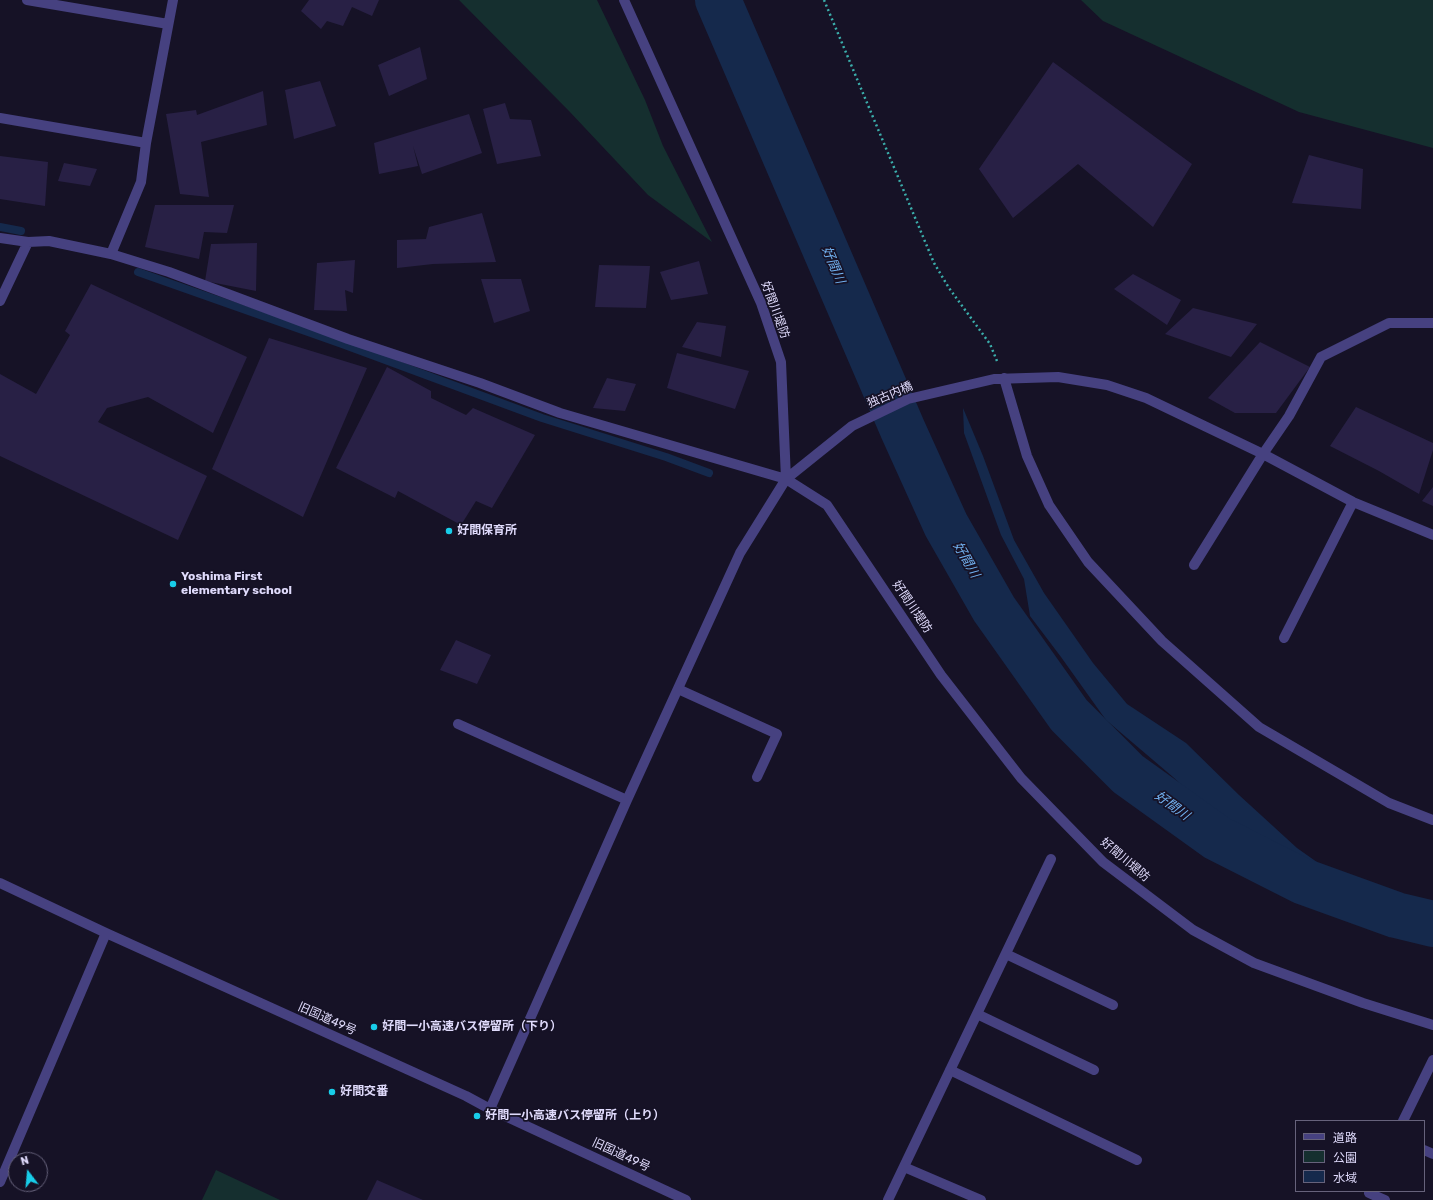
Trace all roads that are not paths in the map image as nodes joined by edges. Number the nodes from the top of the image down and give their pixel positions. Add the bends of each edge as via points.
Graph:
1 (27, 0) edge
2 (172, 0) edge
3 (624, 0) edge
4 (168, 24) junction
5 (0, 118) edge
6 (146, 143) junction
7 (0, 238) edge
8 (28, 242) junction
9 (110, 254) junction
10 (0, 301) edge
11 (1433, 323) edge
12 (999, 379) junction
13 (1262, 454) junction
14 (786, 479) junction
15 (1353, 502) junction
16 (1433, 535) edge
17 (1194, 565) dead end
18 (1284, 638) dead end
19 (678, 688) junction
20 (458, 724) dead end
21 (757, 777) dead end
22 (627, 800) junction
23 (1433, 820) edge
24 (1052, 859) dead end
25 (0, 883) edge
26 (106, 934) junction
27 (1006, 954) junction
28 (1113, 1005) dead end
29 (977, 1014) junction
30 (1433, 1025) edge
31 (1432, 1060) edge
32 (950, 1070) junction
33 (1094, 1070) dead end
34 (490, 1109) junction
35 (1404, 1120) edge
36 (1137, 1160) dead end
37 (904, 1167) junction
38 (0, 1182) edge
39 (1368, 1195) edge
40 (686, 1200) edge
41 (888, 1200) edge
42 (981, 1200) edge
43 (1385, 1200) edge

1 - 4 street
2 - 4 street
3 - 14 street, 好間川堤防 via 761,303 780,362
4 - 6 street
5 - 6 street
6 - 9 street via 141,182
7 - 8 street
8 - 9 street via 49,241
8 - 10 street
9 - 14 street via 169,272 348,339 560,413
11 - 13 street via 1389,323 1321,357 1289,416
12 - 13 street, 独古内橋 via 1058,377 1107,385 1146,398
12 - 14 street, 独古内橋 via 908,399 852,426
12 - 23 street via 1027,456 1049,505 1088,562 1162,641 1259,727 1389,803
13 - 15 street, 独古内橋
13 - 17 street
14 - 19 street, 独古内橋 via 740,553
14 - 30 street, 好間川堤防 via 827,505 946,681 1021,778 1103,862 1193,930 1254,963 1363,1003
15 - 16 street, 独古内橋
15 - 18 street
19 - 21 street via 777,734
19 - 22 street, 独古内橋
20 - 22 street
22 - 34 street, 独古内橋
24 - 27 street
25 - 26 street, 旧国道49号
26 - 34 street, 旧国道49号
26 - 38 street
27 - 28 street
27 - 29 street
29 - 32 street
29 - 33 street
31 - 35 street
32 - 36 street
32 - 37 street
34 - 40 street, 旧国道49号
37 - 41 street
37 - 42 street
39 - 43 street

